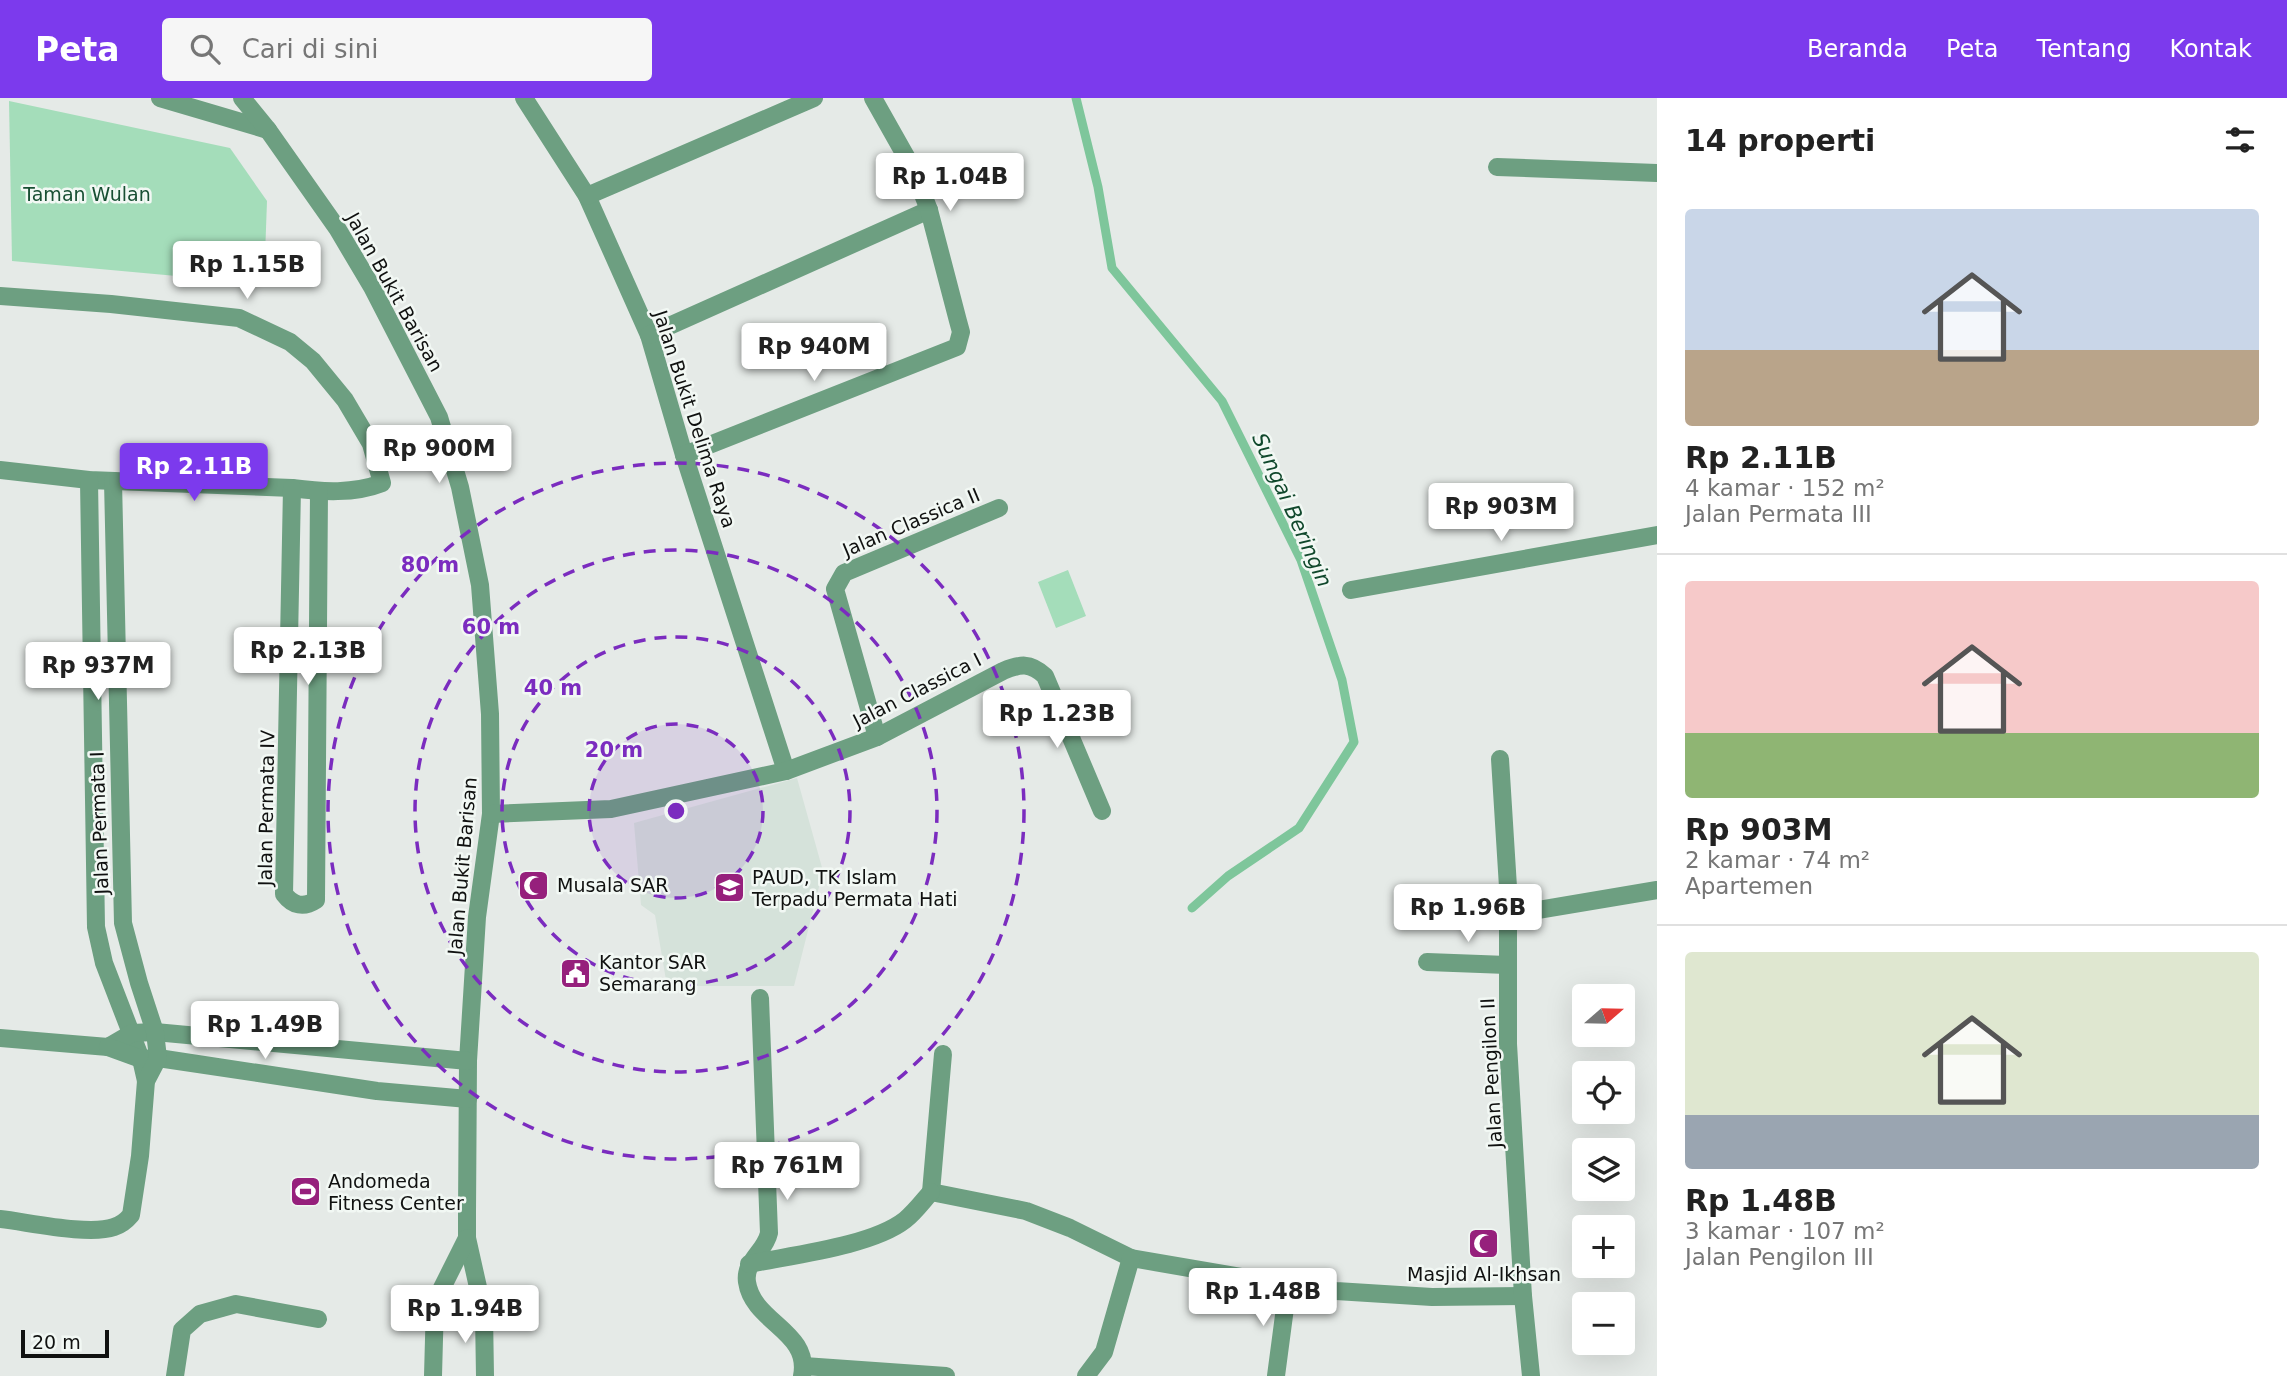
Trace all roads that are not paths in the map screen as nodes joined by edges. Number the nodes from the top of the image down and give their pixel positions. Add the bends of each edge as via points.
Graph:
1 (160, 98) edge
2 (242, 98) edge
3 (524, 98) edge
4 (814, 98) edge
5 (873, 98) edge
6 (268, 130) junction
7 (1497, 167) dead end
8 (1657, 173) edge
9 (587, 196) junction
10 (929, 210) junction
11 (0, 296) edge
12 (649, 335) junction
13 (684, 455) junction
14 (0, 470) edge
15 (89, 480) junction
16 (113, 481) junction
17 (292, 488) junction
18 (319, 491) junction
19 (999, 508) dead end
20 (1657, 535) edge
21 (1351, 590) dead end
22 (92, 684) junction
23 (117, 685) junction
24 (288, 698) junction
25 (317, 702) junction
26 (877, 737) junction
27 (1500, 760) dead end
28 (786, 771) junction
29 (1102, 811) dead end
30 (491, 814) junction
31 (1657, 890) edge
32 (1510, 919) junction
33 (123, 923) junction
34 (96, 927) junction
35 (1427, 961) dead end
36 (1507, 965) junction
37 (760, 998) dead end
38 (155, 1032) junction
39 (132, 1033) junction
40 (0, 1038) edge
41 (108, 1047) junction
42 (943, 1054) dead end
43 (150, 1059) junction
44 (468, 1061) junction
45 (468, 1099) junction
46 (931, 1192) junction
47 (0, 1219) edge
48 (467, 1238) junction
49 (1131, 1258) junction
50 (749, 1264) junction
51 (1288, 1285) junction
52 (1523, 1296) junction
53 (318, 1319) dead end
54 (803, 1371) edge
55 (175, 1376) edge
56 (433, 1376) edge
57 (485, 1376) edge
58 (946, 1376) edge
59 (1086, 1376) edge
60 (1276, 1376) edge
61 (1531, 1376) edge

1 - 6 street
2 - 6 street, Jalan Bukit Barisan
3 - 9 street, Jalan Bukit Delima Raya
4 - 9 street
5 - 10 street via 914,169
6 - 30 street, Jalan Bukit Barisan via 337,228 439,417 460,487 480,585 490,714
7 - 8 street
9 - 12 street, Jalan Bukit Delima Raya
10 - 12 street
10 - 13 street via 961,332 957,347
11 - 18 street via 239,318 290,342 313,361 345,400 371,444 382,482 366,489
12 - 13 street, Jalan Bukit Delima Raya
13 - 28 street, Jalan Bukit Delima Raya
14 - 15 street
15 - 16 street
15 - 22 street, Jalan Permata I
16 - 17 street
16 - 23 street, Jalan Permata I
17 - 18 street
17 - 24 street, Jalan Permata IV
18 - 25 street, Jalan Permata IV
19 - 26 street, Jalan Classica II via 844,573 836,584
20 - 21 street
22 - 23 street
22 - 34 street, Jalan Permata I
23 - 33 street, Jalan Permata I
24 - 25 street
24 - 25 street, Jalan Permata IV via 284,894 297,905 316,900
26 - 28 street, Jalan Classica I
26 - 29 street, Jalan Classica I via 1003,671 1021,664 1036,667 1045,676
27 - 32 street, Jalan Pengilon II
28 - 30 street, Jalan Classica I via 611,809
30 - 44 street, Jalan Bukit Barisan via 477,917
31 - 32 street via 1520,913
32 - 36 street, Jalan Pengilon II
33 - 34 street
33 - 38 street, Jalan Permata I
34 - 39 street, Jalan Permata I via 104,963
35 - 36 street
36 - 52 street, Jalan Pengilon II
37 - 50 street via 769,1233
38 - 39 street
38 - 43 street, Jalan Permata I
38 - 44 street
39 - 41 street
39 - 43 street, Jalan Permata I
40 - 41 street
41 - 43 street
42 - 46 street
43 - 45 street
43 - 47 street via 131,1215 125,1222 92,1230
44 - 45 street, Jalan Bukit Barisan
45 - 48 street, Jalan Bukit Barisan
46 - 49 street via 1026,1212
46 - 50 street via 905,1220 889,1229 857,1241
48 - 56 street, Jalan Bukit Barisan via 435,1302
48 - 57 street, Jalan Bukit Barisan via 484,1314
49 - 51 street
49 - 59 street via 1104,1352
50 - 54 street via 752,1299 763,1314 791,1335
51 - 52 street via 1432,1297
51 - 60 street
52 - 61 street, Jalan Pengilon II
53 - 55 street via 236,1304 201,1314 182,1330
54 - 58 street

